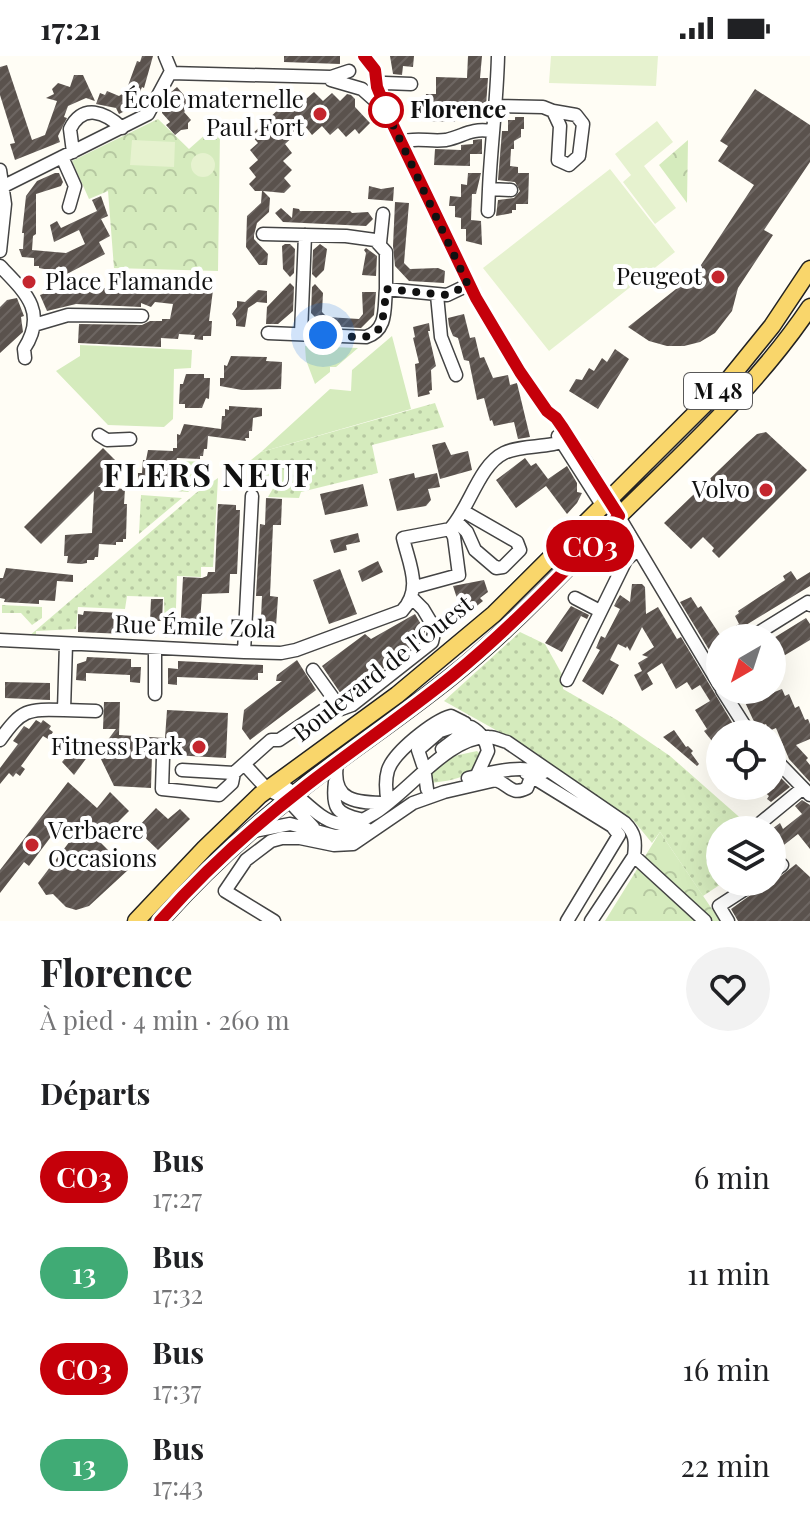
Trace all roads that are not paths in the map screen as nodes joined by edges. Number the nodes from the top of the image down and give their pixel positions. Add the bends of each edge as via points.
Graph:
1 (165, 56) edge
2 (498, 56) edge
3 (368, 60) edge
4 (351, 64) edge
5 (172, 73) junction
6 (311, 77) junction
7 (411, 84) dead end
8 (377, 85) junction
9 (359, 88) junction
10 (497, 106) junction
11 (553, 111) dead end
12 (391, 121) junction
13 (122, 128) junction
14 (491, 131) junction
15 (400, 142) junction
16 (67, 155) junction
17 (0, 170) edge
18 (4, 186) junction
19 (489, 189) junction
20 (511, 190) dead end
21 (69, 207) dead end
22 (488, 211) dead end
23 (383, 214) dead end
24 (263, 234) dead end
25 (305, 235) junction
26 (380, 243) junction
27 (0, 251) edge
28 (0, 266) edge
29 (810, 269) edge
30 (468, 285) junction
31 (386, 289) junction
32 (437, 295) junction
33 (810, 307) edge
34 (142, 316) dead end
35 (34, 325) junction
36 (268, 333) dead end
37 (301, 334) junction
38 (25, 358) dead end
39 (456, 375) dead end
40 (99, 435) dead end
41 (130, 439) dead end
42 (566, 440) junction
43 (252, 496) dead end
44 (612, 511) junction
45 (457, 521) junction
46 (636, 551) junction
47 (413, 592) junction
48 (575, 598) dead end
49 (810, 605) edge
50 (600, 611) junction
51 (773, 624) edge
52 (0, 640) edge
53 (66, 644) junction
54 (155, 649) junction
55 (244, 652) junction
56 (706, 663) edge
57 (313, 670) dead end
58 (567, 680) dead end
59 (155, 694) dead end
60 (341, 709) junction
61 (64, 710) junction
62 (96, 711) dead end
63 (467, 724) junction
64 (484, 738) junction
65 (0, 740) edge
66 (163, 757) dead end
67 (337, 764) junction
68 (239, 768) junction
69 (424, 768) junction
70 (182, 770) dead end
71 (786, 770) edge
72 (526, 773) junction
73 (476, 777) junction
74 (558, 779) junction
75 (335, 782) junction
76 (427, 789) junction
77 (283, 791) junction
78 (807, 792) edge
79 (388, 803) junction
80 (771, 816) edge
81 (363, 819) junction
82 (222, 831) junction
83 (249, 832) junction
84 (335, 836) junction
85 (634, 856) junction
86 (734, 896) edge
87 (136, 921) edge
88 (148, 921) edge
89 (160, 921) edge
90 (274, 921) edge
91 (567, 921) edge
92 (591, 921) edge
93 (705, 921) edge
94 (728, 921) edge

1 - 5 street
2 - 10 street
3 - 4 street
3 - 8 street
4 - 6 street via 337,77
4 - 9 street via 350,80
5 - 6 street
5 - 13 street via 150,112
6 - 9 street
7 - 8 street
8 - 9 street
8 - 12 street
9 - 12 street
10 - 11 street
10 - 14 street
12 - 15 street
13 - 16 street
13 - 16 street via 105,114 83,114 70,129
14 - 15 street
14 - 19 street
15 - 30 street
16 - 18 street
16 - 21 street via 75,186
17 - 18 street
18 - 27 street
19 - 20 street
19 - 22 street
23 - 26 street
24 - 25 street
25 - 26 street
25 - 37 street
26 - 31 street via 386,256
28 - 35 street via 27,293
29 - 44 main road, M 48 via 737,370 668,441 651,472
30 - 32 street
30 - 42 street
31 - 32 street
31 - 37 street via 383,321 375,334
32 - 39 street via 441,337
33 - 44 main road, Boulevard de l'Ouest / M 48 via 725,413
34 - 35 street via 68,315
35 - 38 street
36 - 37 street
40 - 41 street
42 - 44 street
42 - 45 street via 499,456
43 - 55 street
44 - 46 street
44 - 67 main road, Boulevard de l'Ouest / M 48 via 513,623
44 - 77 main road, Boulevard de l'Ouest / M 48 via 354,737
45 - 45 street via 475,550 496,568 520,550 517,542
45 - 47 street, Rue Émile Zola via 459,575
45 - 47 street via 403,538
46 - 50 street
46 - 56 street
47 - 55 street, Rue Émile Zola via 399,613 296,650
47 - 60 street via 435,629 432,642
48 - 50 street
49 - 51 street
50 - 58 street
52 - 53 street, Rue Émile Zola
53 - 54 street, Rue Émile Zola
53 - 61 street
54 - 55 street, Rue Émile Zola
54 - 59 street
57 - 60 street
60 - 68 street via 325,709 271,740
61 - 62 street
61 - 65 street via 24,712
63 - 64 street
63 - 69 street
63 - 79 street via 451,716 441,719 397,754 388,771
64 - 69 street via 449,751
64 - 73 street via 488,751
64 - 74 street via 507,742
66 - 68 street via 162,789 219,795
67 - 75 street
67 - 77 main road, Boulevard de l'Ouest / M 48
68 - 70 street
68 - 77 street
69 - 76 street
69 - 79 street
71 - 78 street
72 - 73 street via 507,768
72 - 74 street
72 - 90 street via 527,788 518,792 496,780 413,803 353,844 300,838 271,841 246,860 225,891
72 - 91 street via 619,835
73 - 76 street
74 - 85 street via 633,831
75 - 79 street via 348,799
75 - 81 street via 335,806 344,816
76 - 84 street via 364,831
77 - 81 street via 335,823
77 - 82 main road, Boulevard de l'Ouest / M 48
77 - 83 main road, Boulevard de l'Ouest / M 48
77 - 84 street via 312,826
78 - 80 street
79 - 81 street
82 - 87 main road, Boulevard de l'Ouest / M 48
82 - 88 main road, M 48
83 - 84 street via 290,824
83 - 89 main road, Boulevard de l'Ouest / M 48
85 - 92 street
85 - 93 street
86 - 94 street via 719,906

